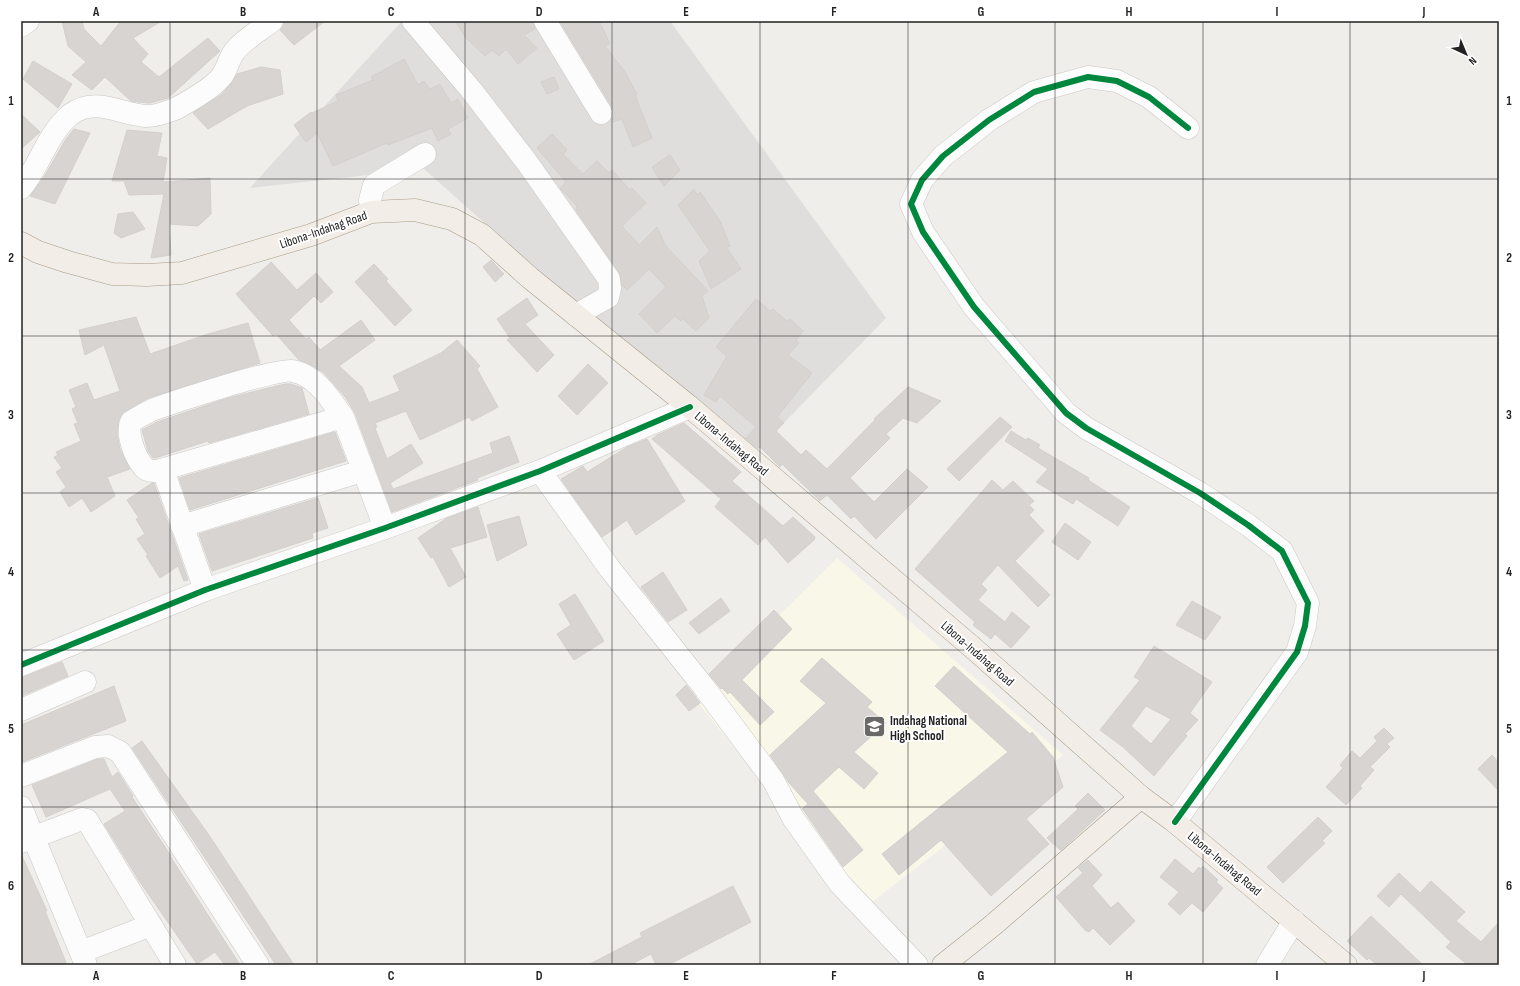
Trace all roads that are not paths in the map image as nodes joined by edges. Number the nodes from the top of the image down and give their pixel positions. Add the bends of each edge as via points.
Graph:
1 (28, 21) edge
2 (272, 21) edge
3 (412, 21) edge
4 (545, 21) edge
5 (21, 26) edge
6 (601, 113) dead end
7 (1188, 128) dead end
8 (425, 154) dead end
9 (21, 188) edge
10 (371, 212) junction
11 (21, 243) edge
12 (576, 314) junction
13 (690, 407) junction
14 (343, 417) junction
15 (163, 470) junction
16 (540, 470) junction
17 (362, 471) junction
18 (182, 526) junction
19 (385, 528) junction
20 (205, 590) junction
21 (21, 665) edge
22 (85, 682) dead end
23 (21, 710) edge
24 (21, 776) edge
25 (1141, 797) junction
26 (21, 807) edge
27 (1174, 822) junction
28 (27, 840) edge
29 (1294, 921) junction
30 (151, 925) junction
31 (83, 959) edge
32 (175, 965) edge
33 (258, 965) edge
34 (917, 965) edge
35 (943, 965) edge
36 (1267, 965) edge
37 (1346, 965) edge

1 - 5 street
2 - 9 street via 233,53 221,77 209,88 174,109 147,116 109,106 93,106 82,108 69,116 50,140
3 - 12 street via 472,91 526,161 609,279 608,297
4 - 6 street
7 - 27 street via 1149,97 1117,81 1088,77 1034,92 989,120 943,156 922,180 911,204 923,232 974,307 1066,413 1086,428 1200,493 1282,551 1308,603 1305,626 1297,652
8 - 10 street via 374,185 371,191
10 - 11 main road, Libona-Indahag Road via 311,235 182,273 112,274 38,252
10 - 12 main road, Libona-Indahag Road via 415,210 452,219 482,235 530,278
12 - 13 main road, Libona-Indahag Road
13 - 16 street
13 - 25 main road, Libona-Indahag Road via 972,647
14 - 15 street
14 - 15 street via 323,389 306,375 291,370 270,373 153,410 131,422 128,434 143,467 148,470
14 - 17 street
15 - 18 street
16 - 19 street
16 - 34 street via 610,569 703,686 773,780 793,818 840,884
17 - 18 street
17 - 19 street
18 - 20 street
19 - 20 street
20 - 21 street
22 - 23 street
24 - 33 street via 95,747 108,746 120,752
25 - 27 main road, Libona-Indahag Road
25 - 35 main road
26 - 28 street
27 - 29 main road, Libona-Indahag Road
28 - 30 street via 82,819 87,820
28 - 31 street
29 - 36 street
29 - 37 main road, Libona-Indahag Road
30 - 31 street
30 - 32 street

